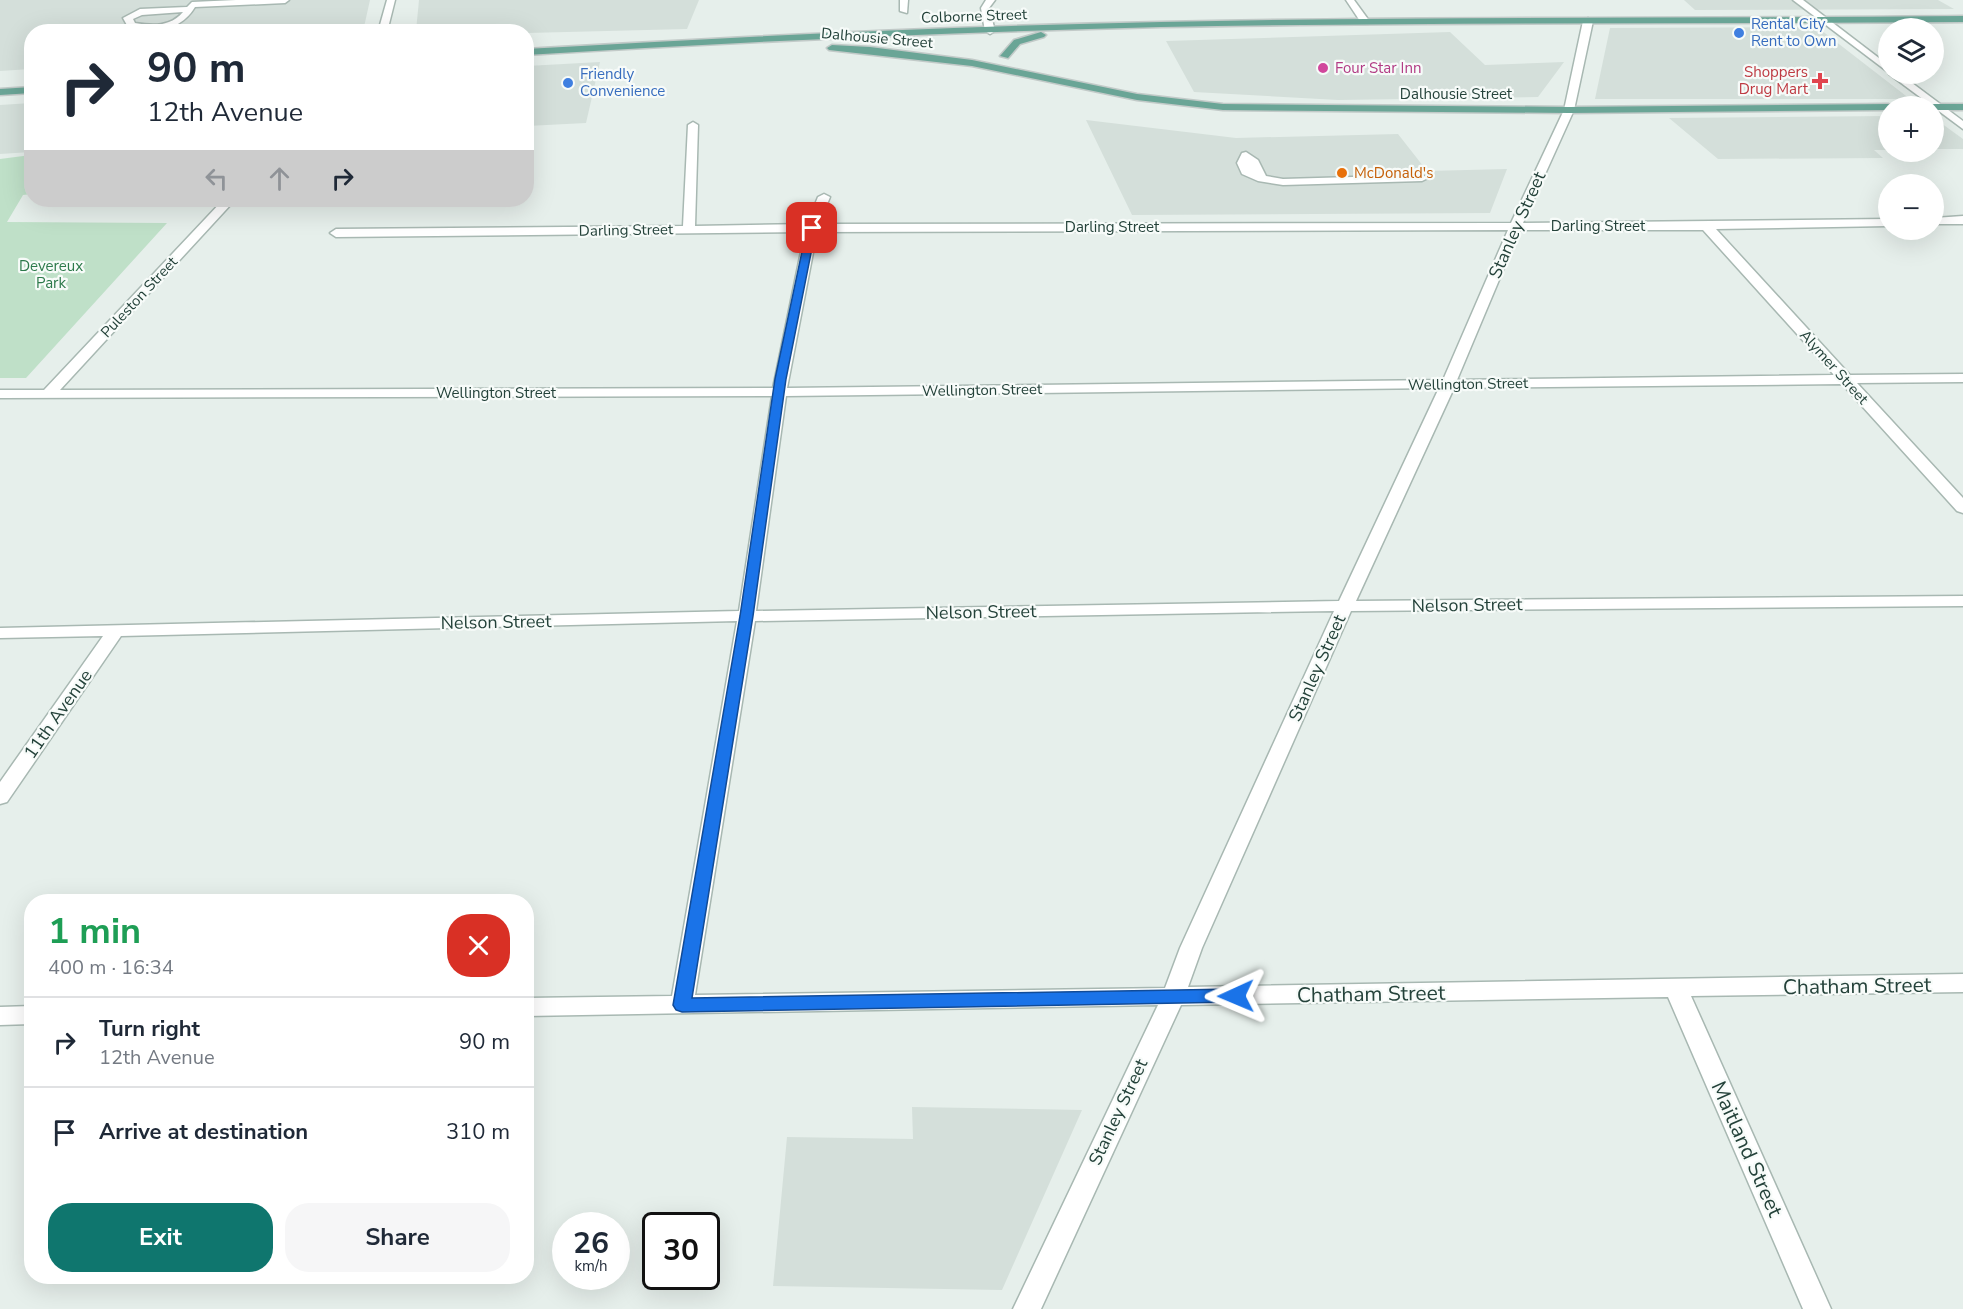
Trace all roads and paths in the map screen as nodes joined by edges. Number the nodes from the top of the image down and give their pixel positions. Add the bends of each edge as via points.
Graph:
1 (285, 0) edge
2 (391, 0) edge
3 (904, 0) edge
4 (991, 0) edge
5 (1350, 0) edge
6 (1797, 0) edge
7 (190, 9) junction
8 (904, 11) dead end
9 (1963, 19) edge
10 (1588, 21) junction
11 (1826, 21) junction
12 (1365, 22) junction
13 (131, 24) edge
14 (177, 24) edge
15 (386, 24) edge
16 (1096, 26) junction
17 (722, 42) junction
18 (997, 44) junction
19 (534, 52) edge
20 (1878, 61) edge
21 (1027, 74) junction
22 (1906, 84) edge
23 (24, 90) edge
24 (0, 92) edge
25 (1921, 96) edge
26 (1878, 107) edge
27 (1944, 107) edge
28 (1963, 107) edge
29 (1569, 110) junction
30 (1944, 113) edge
31 (693, 125) dead end
32 (1963, 126) edge
33 (1246, 154) dead end
34 (1422, 178) dead end
35 (824, 197) dead end
36 (222, 207) edge
37 (1963, 220) edge
38 (1944, 221) edge
39 (1878, 222) edge
40 (1516, 226) junction
41 (1706, 226) junction
42 (812, 228) junction
43 (689, 229) junction
44 (336, 233) dead end
45 (1963, 378) edge
46 (1845, 379) junction
47 (1448, 385) junction
48 (778, 392) junction
49 (0, 394) edge
50 (48, 394) junction
51 (1963, 508) edge
52 (1963, 601) edge
53 (1345, 606) junction
54 (747, 616) junction
55 (115, 632) junction
56 (0, 633) edge
57 (0, 797) edge
58 (1963, 983) edge
59 (1676, 990) junction
60 (1173, 997) junction
61 (682, 1005) junction
62 (534, 1007) edge
63 (0, 1016) edge
64 (24, 1016) edge
65 (1027, 1309) edge
66 (1817, 1309) edge

1 - 7 street via 192,5
2 - 15 street
3 - 8 street
4 - 18 street via 985,8
5 - 12 street
6 - 11 street
7 - 13 street via 140,12 128,18
7 - 14 street via 184,21
9 - 11 main road, Colborne Street
10 - 11 main road, Colborne Street
10 - 12 main road, Colborne Street
10 - 29 street, Stanley Street
11 - 20 street
12 - 16 main road, Colborne Street
16 - 18 main road, Colborne Street
16 - 18 main road
17 - 18 main road, Colborne Street
17 - 19 main road, Colborne Street
17 - 21 main road, Dalhousie Street via 870,50
18 - 21 main road, Dalhousie Street via 1014,66
21 - 29 main road, Dalhousie Street via 1137,97 1223,107
22 - 25 street
23 - 24 main road
26 - 29 main road, Dalhousie Street
27 - 28 main road
29 - 40 street, Stanley Street
30 - 32 street
31 - 43 street
33 - 34 street via 1262,179 1283,182
35 - 42 street
36 - 50 street, Puleston Street
37 - 38 street
39 - 41 street, Darling Street
40 - 41 street, Darling Street
40 - 42 street, Darling Street
40 - 47 street, Stanley Street
41 - 46 street, Alymer Street
42 - 43 street, Darling Street
42 - 48 street
43 - 44 street, Darling Street
45 - 46 street, Wellington Street
46 - 47 street, Wellington Street
46 - 51 street, Alymer Street
47 - 48 street, Wellington Street
47 - 53 street, Stanley Street
48 - 50 street, Wellington Street
48 - 54 street
49 - 50 street, Wellington Street
52 - 53 street, Nelson Street
53 - 54 street, Nelson Street
53 - 60 street, Stanley Street via 1191,948
54 - 55 street, Nelson Street
54 - 61 street
55 - 56 street, Nelson Street
55 - 57 street, 11th Avenue
58 - 59 street, Chatham Street
59 - 60 street, Chatham Street
59 - 66 street, Maitland Street
60 - 61 street, Chatham Street
60 - 65 street, Stanley Street
61 - 62 street, Chatham Street
63 - 64 street

